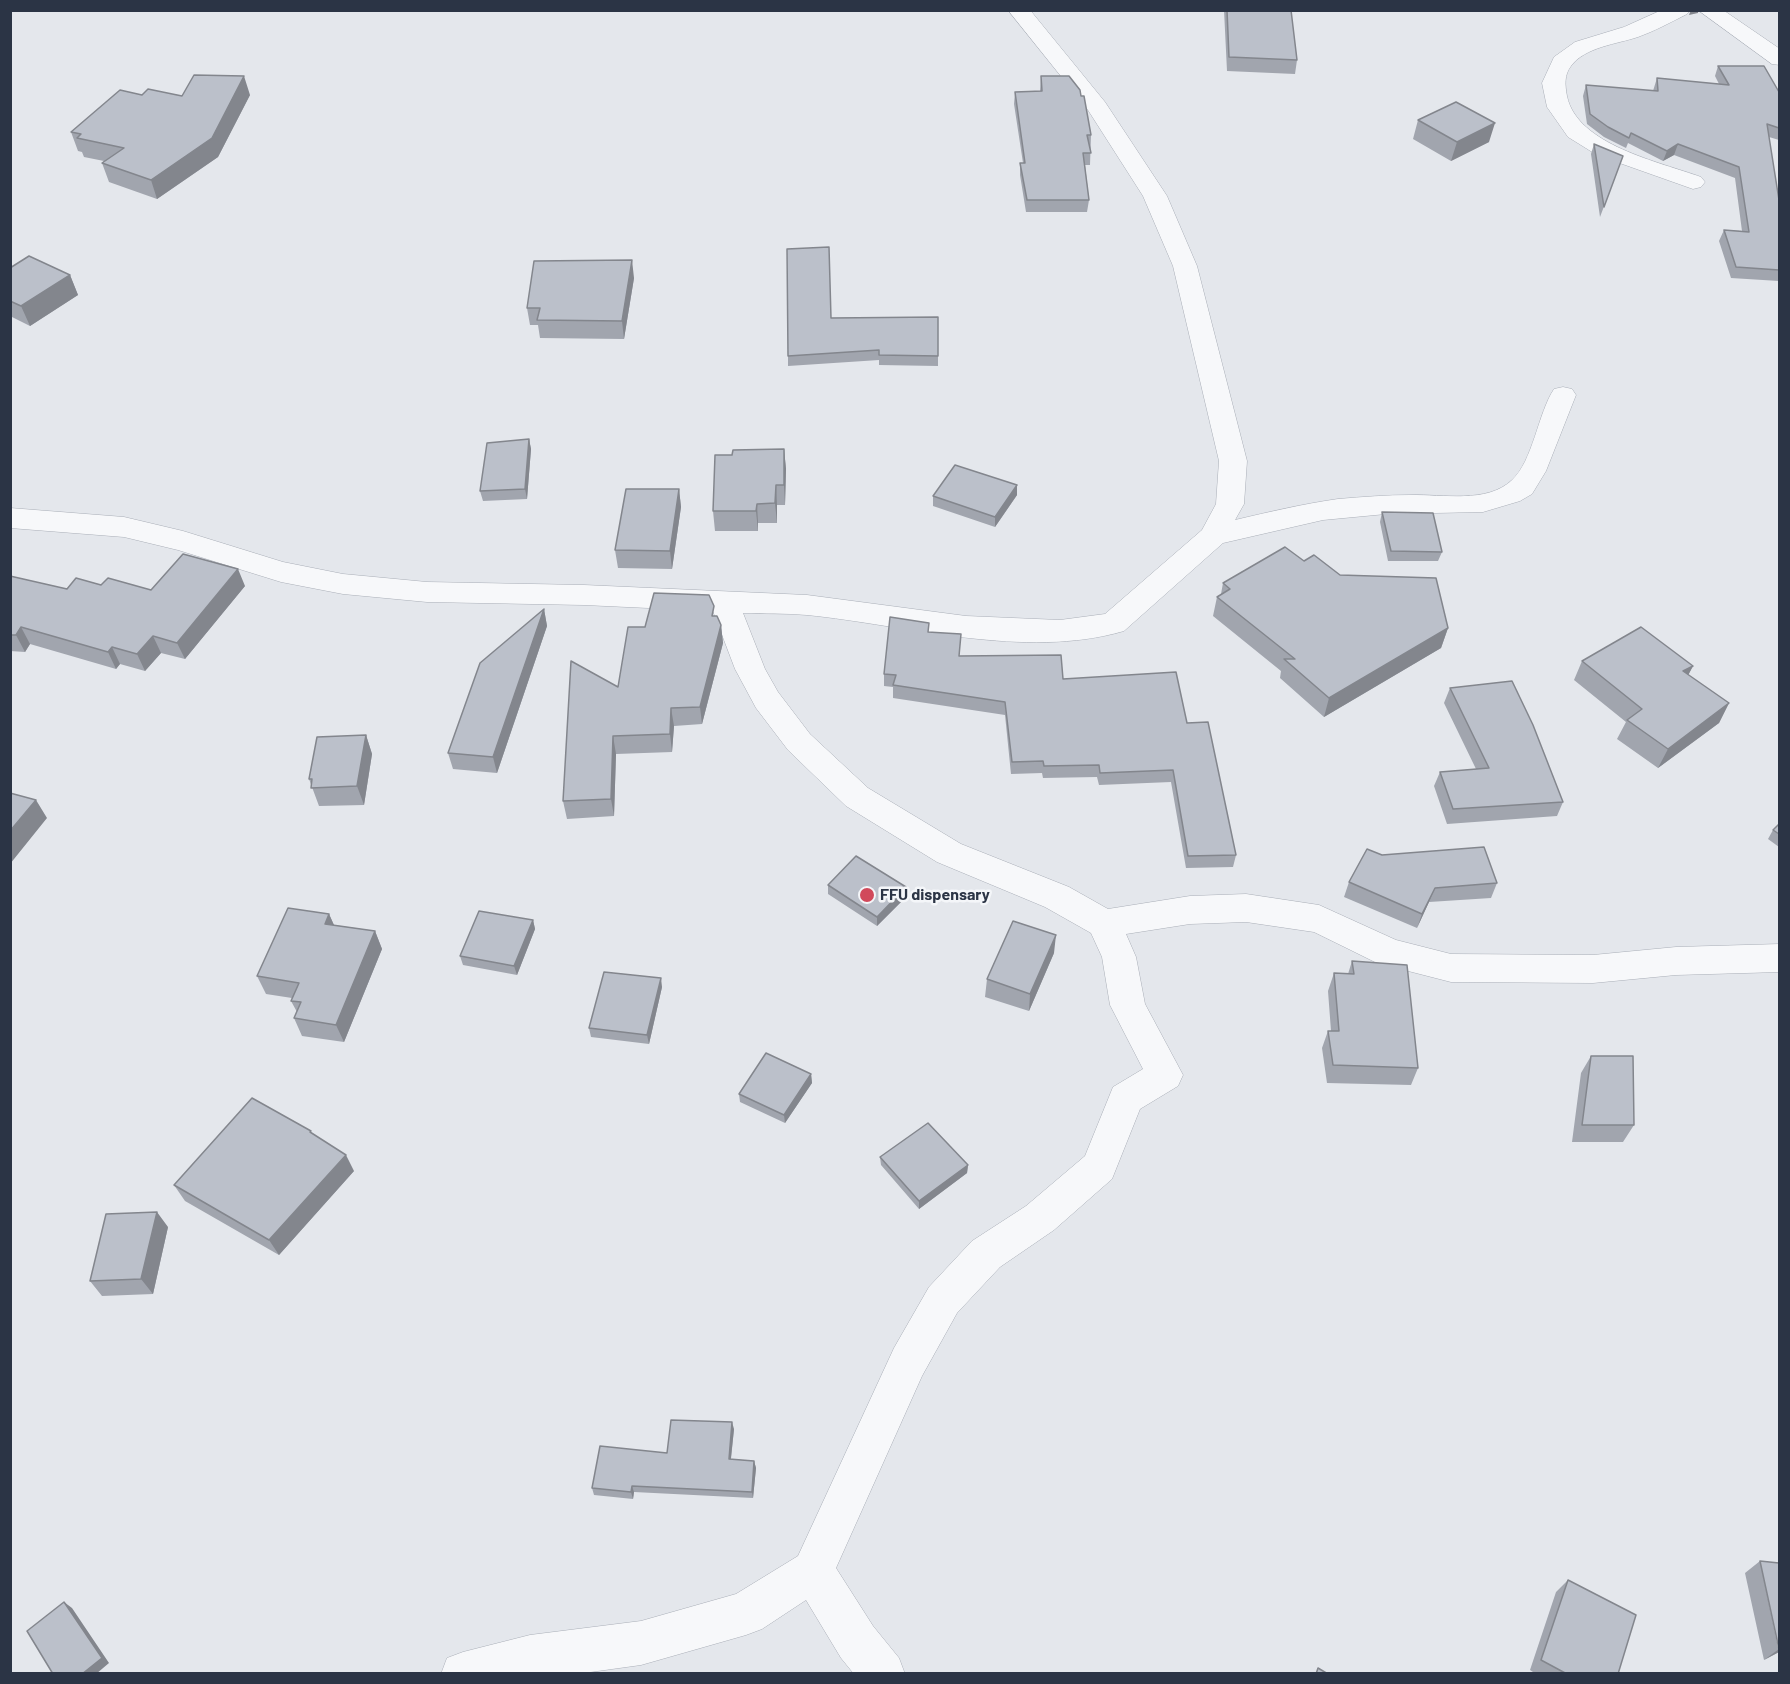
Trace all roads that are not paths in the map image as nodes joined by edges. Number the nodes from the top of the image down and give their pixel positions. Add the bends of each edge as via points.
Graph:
1 (1018, 10) edge
2 (1680, 10) edge
3 (1708, 10) edge
4 (1779, 59) edge
5 (1693, 182) dead end
6 (1563, 395) dead end
7 (10, 518) edge
8 (1213, 536) junction
9 (724, 601) junction
10 (1104, 924) junction
11 (1779, 958) edge
12 (813, 1571) junction
13 (463, 1674) edge
14 (882, 1674) edge

1 - 8 street via 1097,107 1155,196 1185,266 1233,461 1230,504
2 - 5 street via 1632,32 1583,47 1562,62 1553,83 1558,107 1576,132 1605,150
3 - 4 street
6 - 8 street via 1524,486 1499,500 1344,508
7 - 9 street via 123,527 281,572 343,584 427,592
8 - 9 street via 1113,623 1060,631 966,627 807,605
9 - 10 street via 750,669 767,700 799,742 857,797 949,853 1057,897
10 - 11 street via 1190,910 1246,908 1319,920 1389,953 1451,968 1593,969 1676,961
10 - 12 street via 1119,957 1128,1005 1165,1075 1126,1098 1099,1167 1040,1218 986,1254 943,1300 908,1362
12 - 13 street via 746,1613 641,1644 530,1657
12 - 14 street

